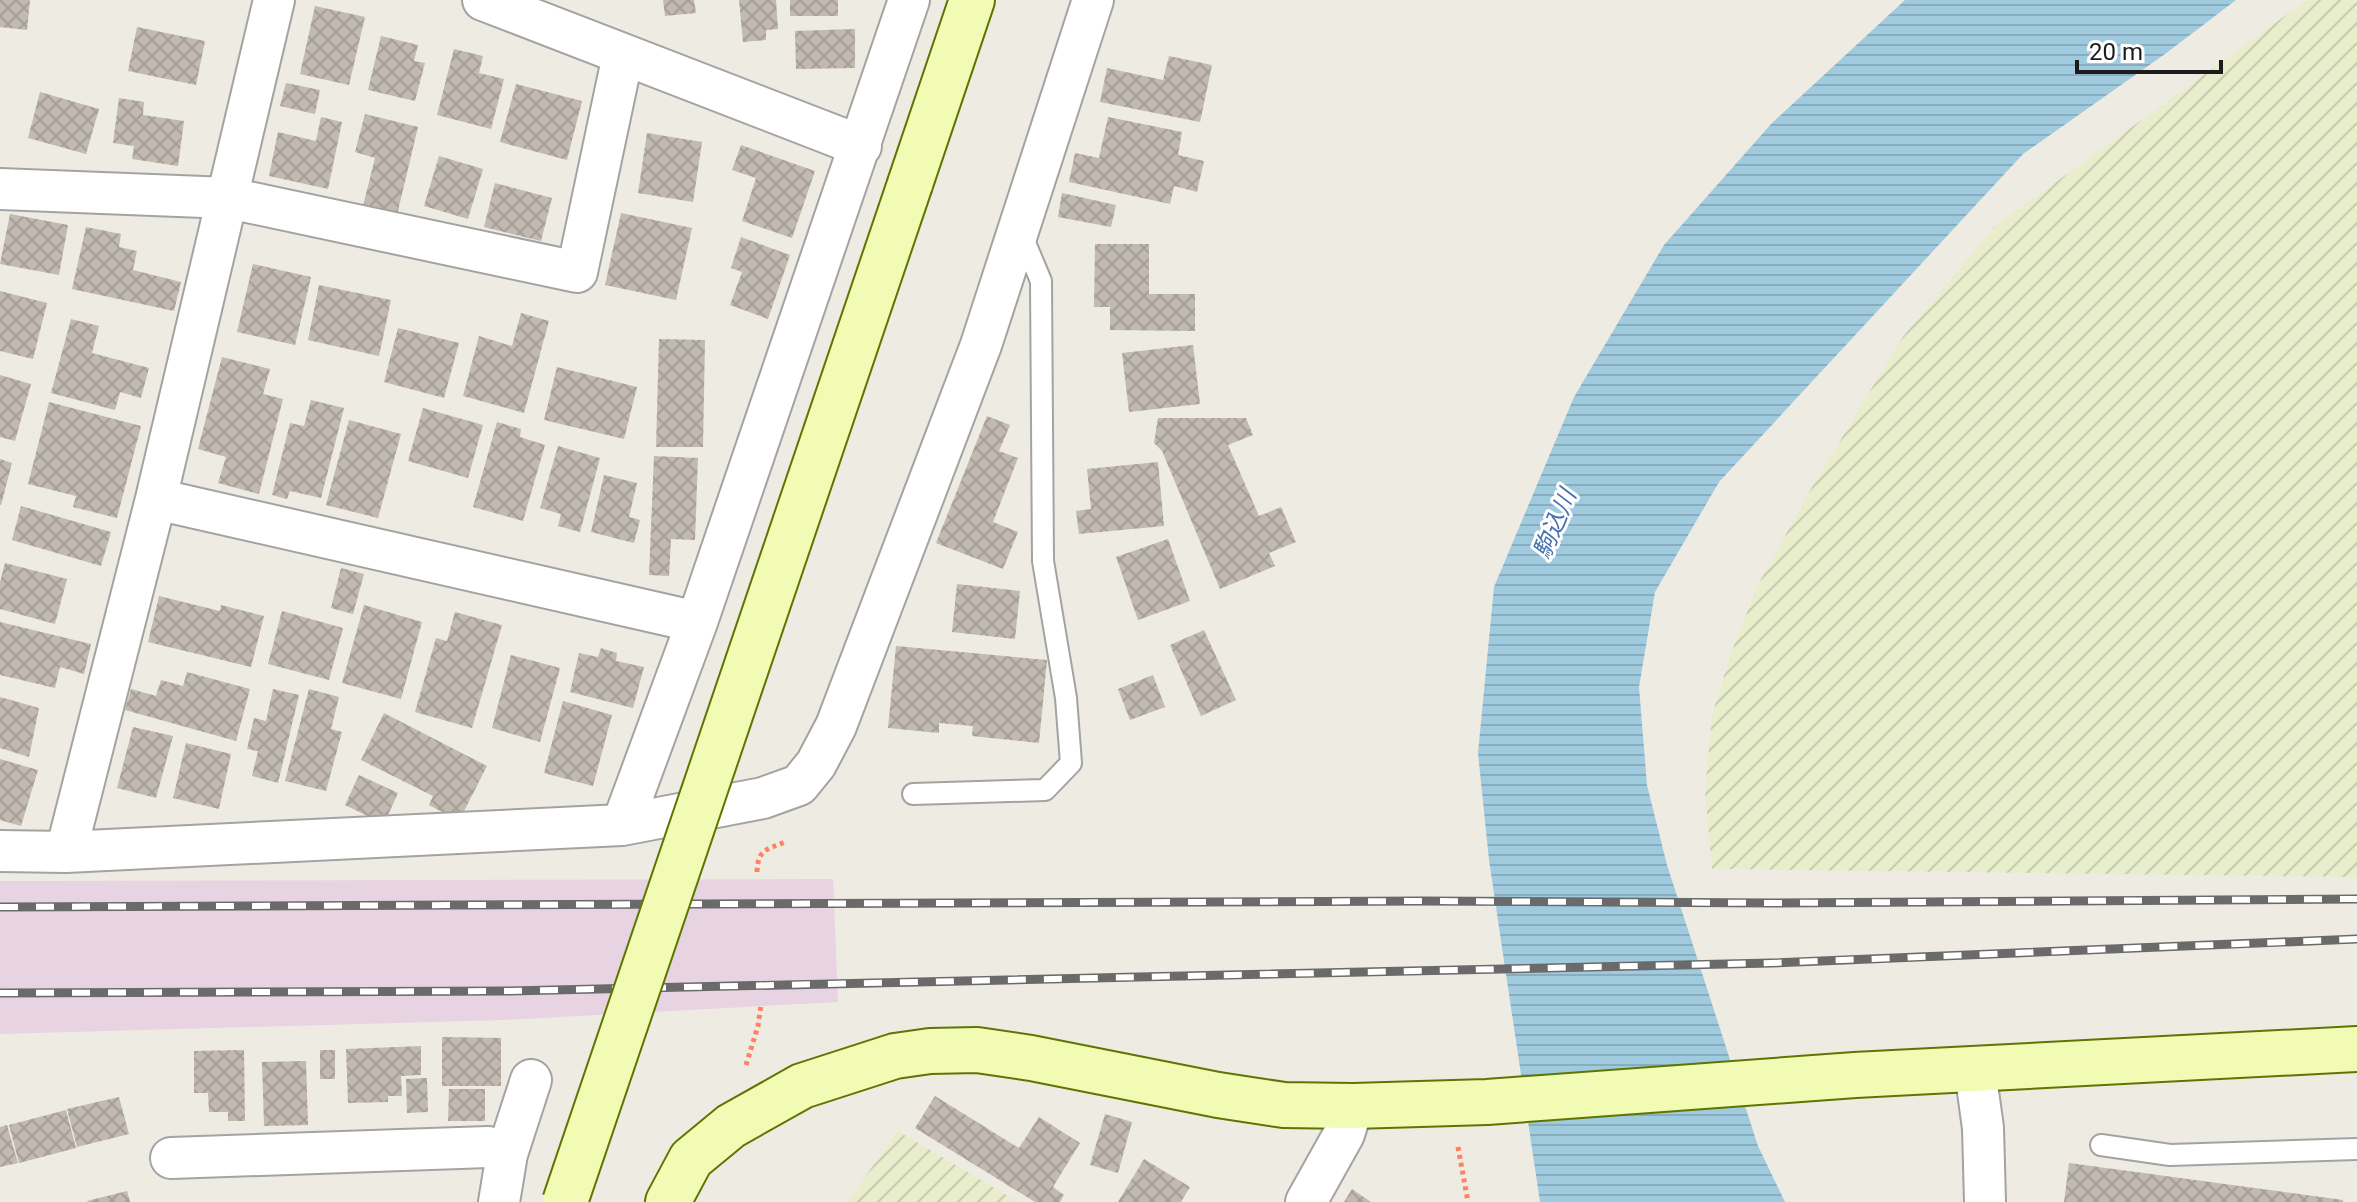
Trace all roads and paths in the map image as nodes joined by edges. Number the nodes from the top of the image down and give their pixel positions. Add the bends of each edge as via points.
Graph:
1 (274, 0) edge
2 (483, 0) edge
3 (909, 0) edge
4 (972, 0) edge
5 (1093, 0) edge
6 (538, 11) edge
7 (623, 55) junction
8 (861, 146) junction
9 (0, 189) edge
10 (229, 198) junction
11 (1020, 230) junction
12 (156, 499) junction
13 (697, 622) junction
14 (913, 794) dead end
15 (622, 825) junction
16 (788, 841) dead end
17 (0, 851) edge
18 (66, 852) junction
19 (757, 872) dead end
20 (761, 1005) dead end
21 (2357, 1049) edge
22 (1975, 1070) junction
23 (743, 1073) dead end
24 (531, 1080) dead end
25 (1353, 1106) junction
26 (2101, 1145) dead end
27 (2357, 1149) edge
28 (507, 1154) junction
29 (171, 1158) dead end
30 (499, 1202) edge
31 (565, 1202) edge
32 (668, 1202) edge
33 (1306, 1202) edge
34 (1985, 1202) edge

1 - 10 street
2 - 6 street
3 - 8 street
4 - 31 street, bridge
5 - 11 street
6 - 7 street
7 - 8 street
7 - 10 street via 577,272
8 - 13 street
9 - 10 street
10 - 12 street
11 - 14 lane via 1041,281 1043,561 1071,763 1045,790
11 - 15 street via 836,726 816,764 799,785 763,798
12 - 13 street
12 - 18 street
13 - 15 street
15 - 18 street
16 - 19 path via 763,851
17 - 18 street
20 - 23 path
21 - 22 street
22 - 25 street
22 - 34 street
24 - 28 street
25 - 32 street via 1284,1105 1031,1058 977,1050 930,1051 895,1056 802,1086 731,1126 691,1159
25 - 33 street via 1344,1134
26 - 27 lane via 2170,1155
28 - 29 street via 488,1147
28 - 30 street

